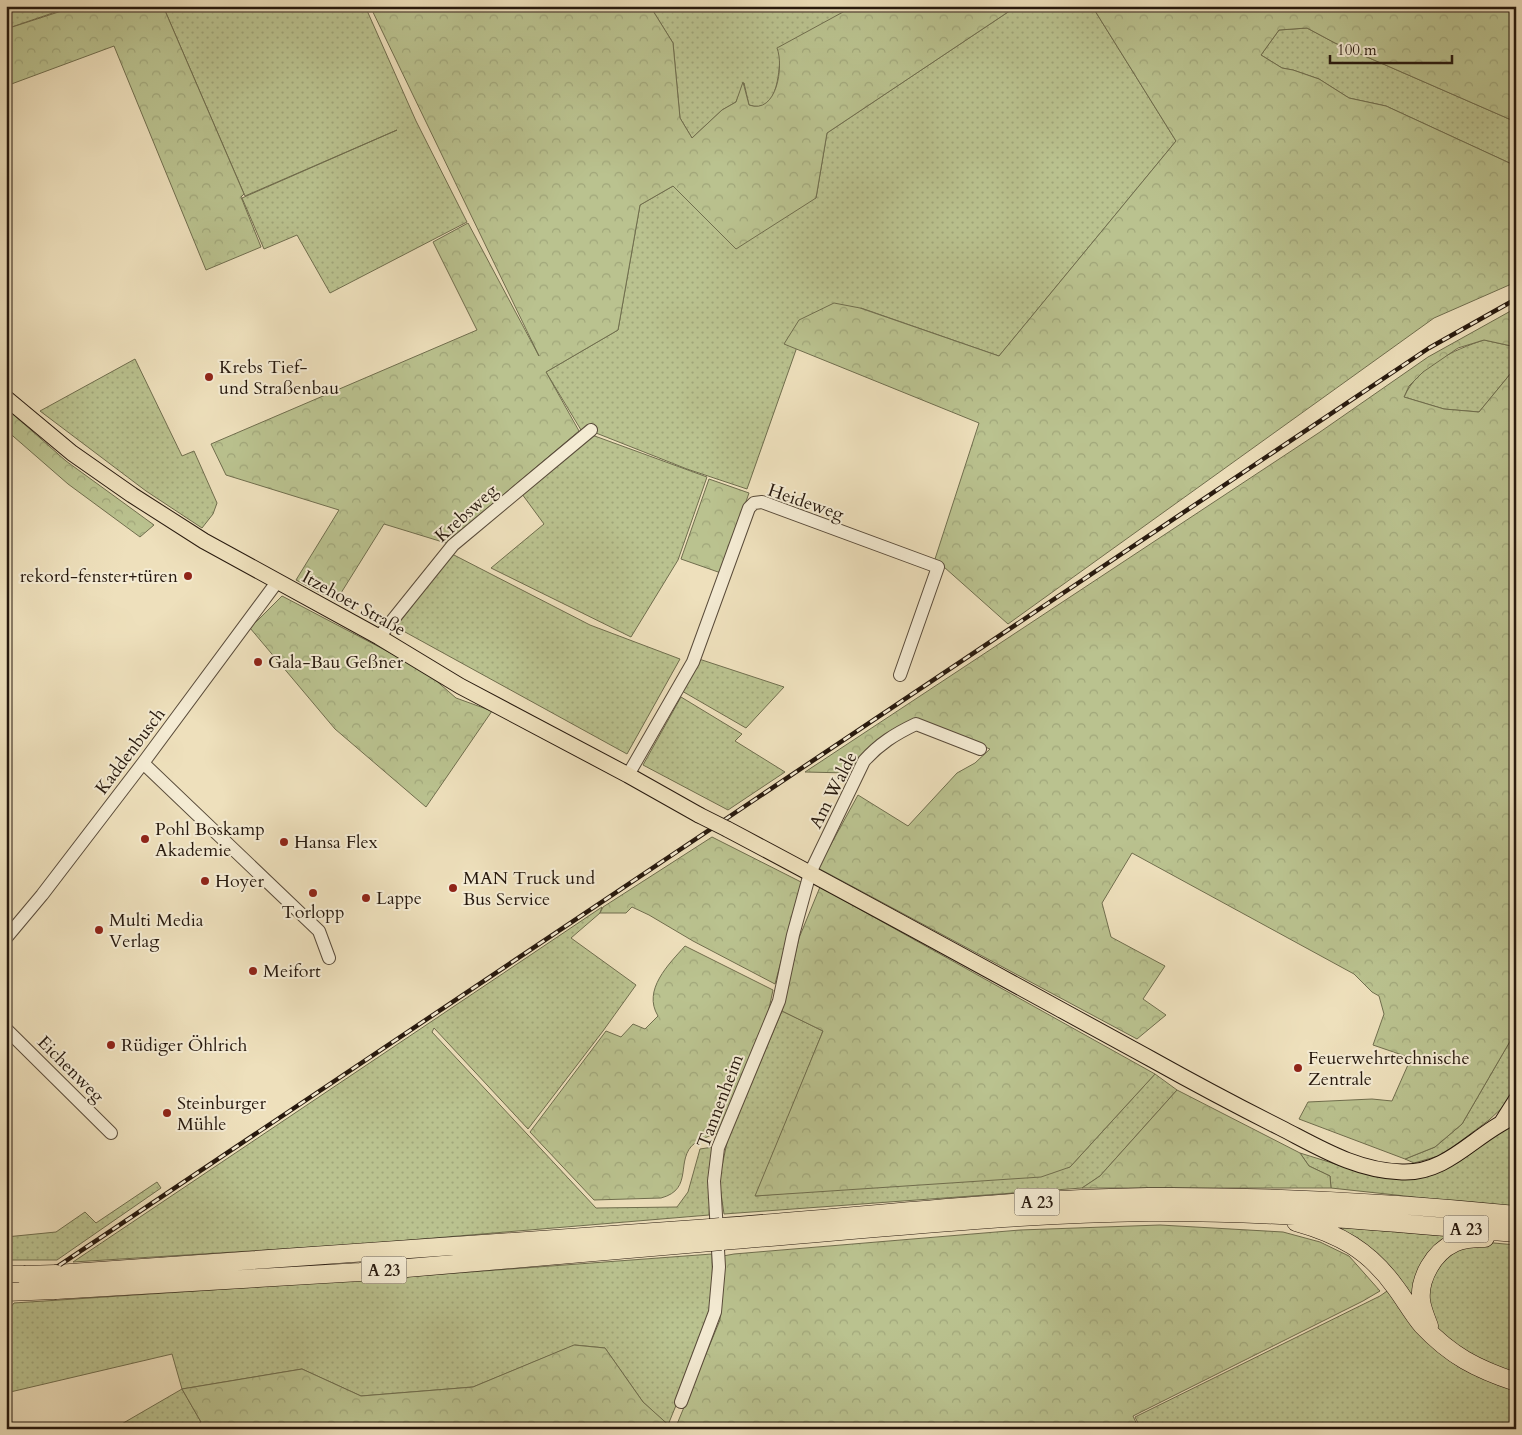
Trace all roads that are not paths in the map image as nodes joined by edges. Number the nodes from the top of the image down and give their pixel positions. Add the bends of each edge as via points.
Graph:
1 (6, 398) edge
2 (591, 430) dead end
3 (277, 582) junction
4 (379, 637) junction
5 (900, 675) dead end
6 (980, 749) dead end
7 (144, 763) junction
8 (628, 775) junction
9 (810, 873) junction
10 (6, 938) edge
11 (330, 958) dead end
12 (6, 1028) edge
13 (1516, 1100) edge
14 (1509, 1119) edge
15 (112, 1134) dead end
16 (1264, 1214) junction
17 (1516, 1215) edge
18 (1516, 1233) edge
19 (716, 1234) junction
20 (1516, 1237) edge
21 (6, 1275) edge
22 (56, 1282) junction
23 (6, 1292) edge
24 (1436, 1337) junction
25 (1516, 1382) edge
26 (681, 1402) dead end

1 - 3 main road, Itzehoer Straße via 72,453 132,495
2 - 4 street, Krebsweg via 453,545
3 - 4 main road, Itzehoer Straße
3 - 7 street, Kaddenbusch
4 - 8 main road, Itzehoer Straße via 460,686
5 - 8 street, Heideweg via 938,568 762,502 754,503 749,508 693,662
6 - 9 street, Am Walde via 916,724 878,746 864,761
7 - 10 street, Kaddenbusch
7 - 11 street via 319,931
8 - 9 main road, Itzehoer Straße, bridge
9 - 14 main road, Itzehoer Straße via 1230,1103 1345,1161 1378,1170 1424,1170 1455,1156
9 - 26 street, Tannenheim via 779,1001 718,1148 714,1181 719,1267 717,1304
12 - 15 street, Eichenweg
13 - 14 main road
16 - 18 highway, A 23
16 - 19 highway, A 23 via 1148,1212
16 - 24 highway via 1333,1234 1353,1245 1385,1274 1423,1325
17 - 19 highway, A 23 via 1346,1202 1147,1197 967,1206
19 - 22 highway, A 23
20 - 24 highway via 1471,1238 1455,1242 1431,1264 1421,1288 1421,1301
21 - 22 highway, A 23, bridge
22 - 23 highway, A 23, bridge
24 - 25 highway via 1476,1368

